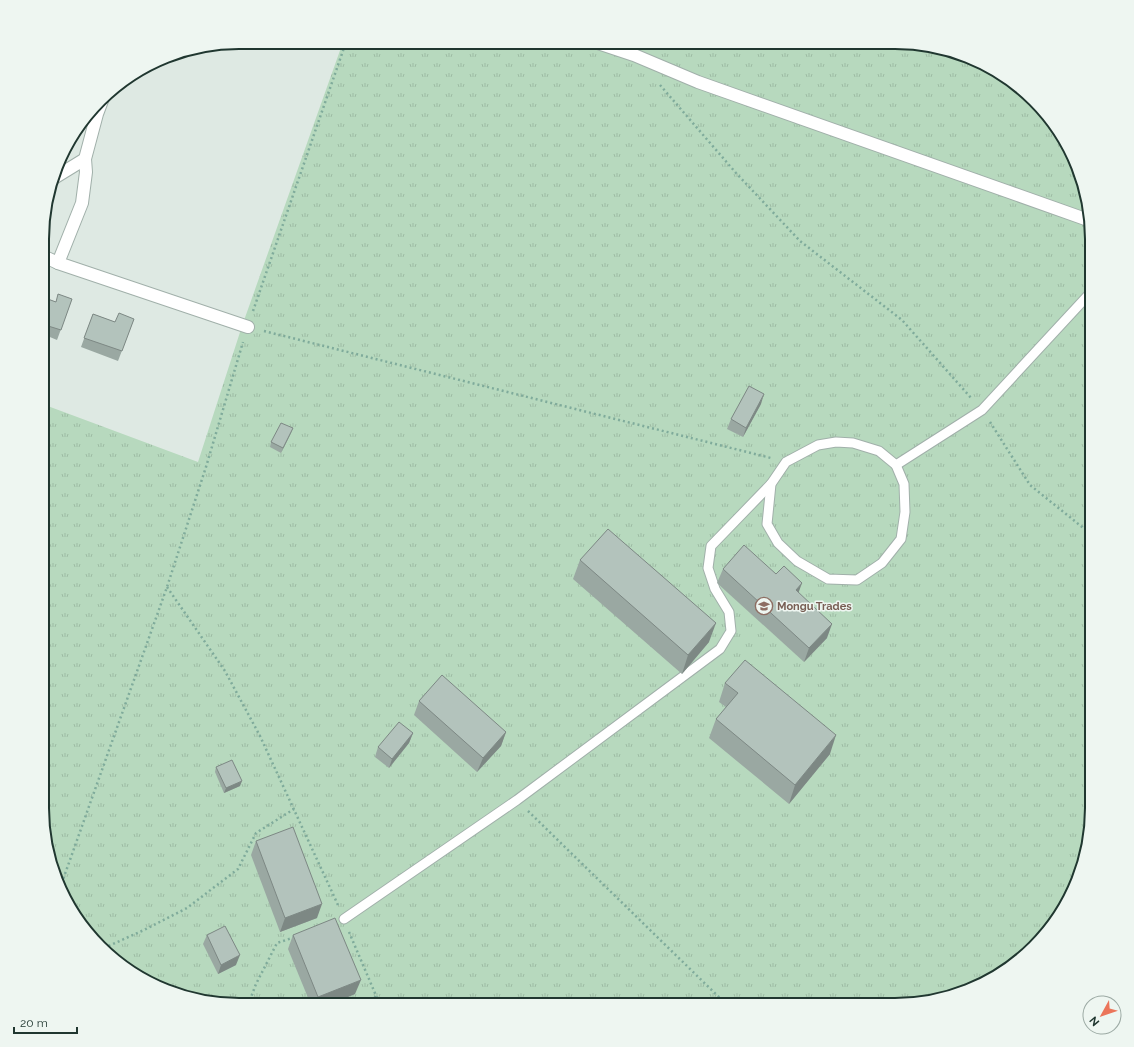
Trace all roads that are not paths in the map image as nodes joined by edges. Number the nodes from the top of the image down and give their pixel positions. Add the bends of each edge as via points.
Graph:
1 (616, 49) edge
2 (98, 112) edge
3 (85, 159) junction
4 (60, 174) edge
5 (1084, 219) edge
6 (49, 259) edge
7 (58, 263) junction
8 (1085, 299) edge
9 (248, 327) road end
10 (896, 465) junction
11 (771, 484) junction
12 (344, 919) road end

1 - 5 street via 698,82
2 - 3 street
3 - 4 street
3 - 7 street via 82,203
6 - 7 street
7 - 9 street
8 - 10 lane via 982,410
10 - 11 lane via 879,451 853,443 836,442 818,445 786,462
10 - 11 lane via 904,484 905,512 901,538 882,563 857,580 828,579 797,561 778,542 768,524
11 - 12 lane via 711,546 708,568 715,589 729,612 731,631 720,649 517,800

